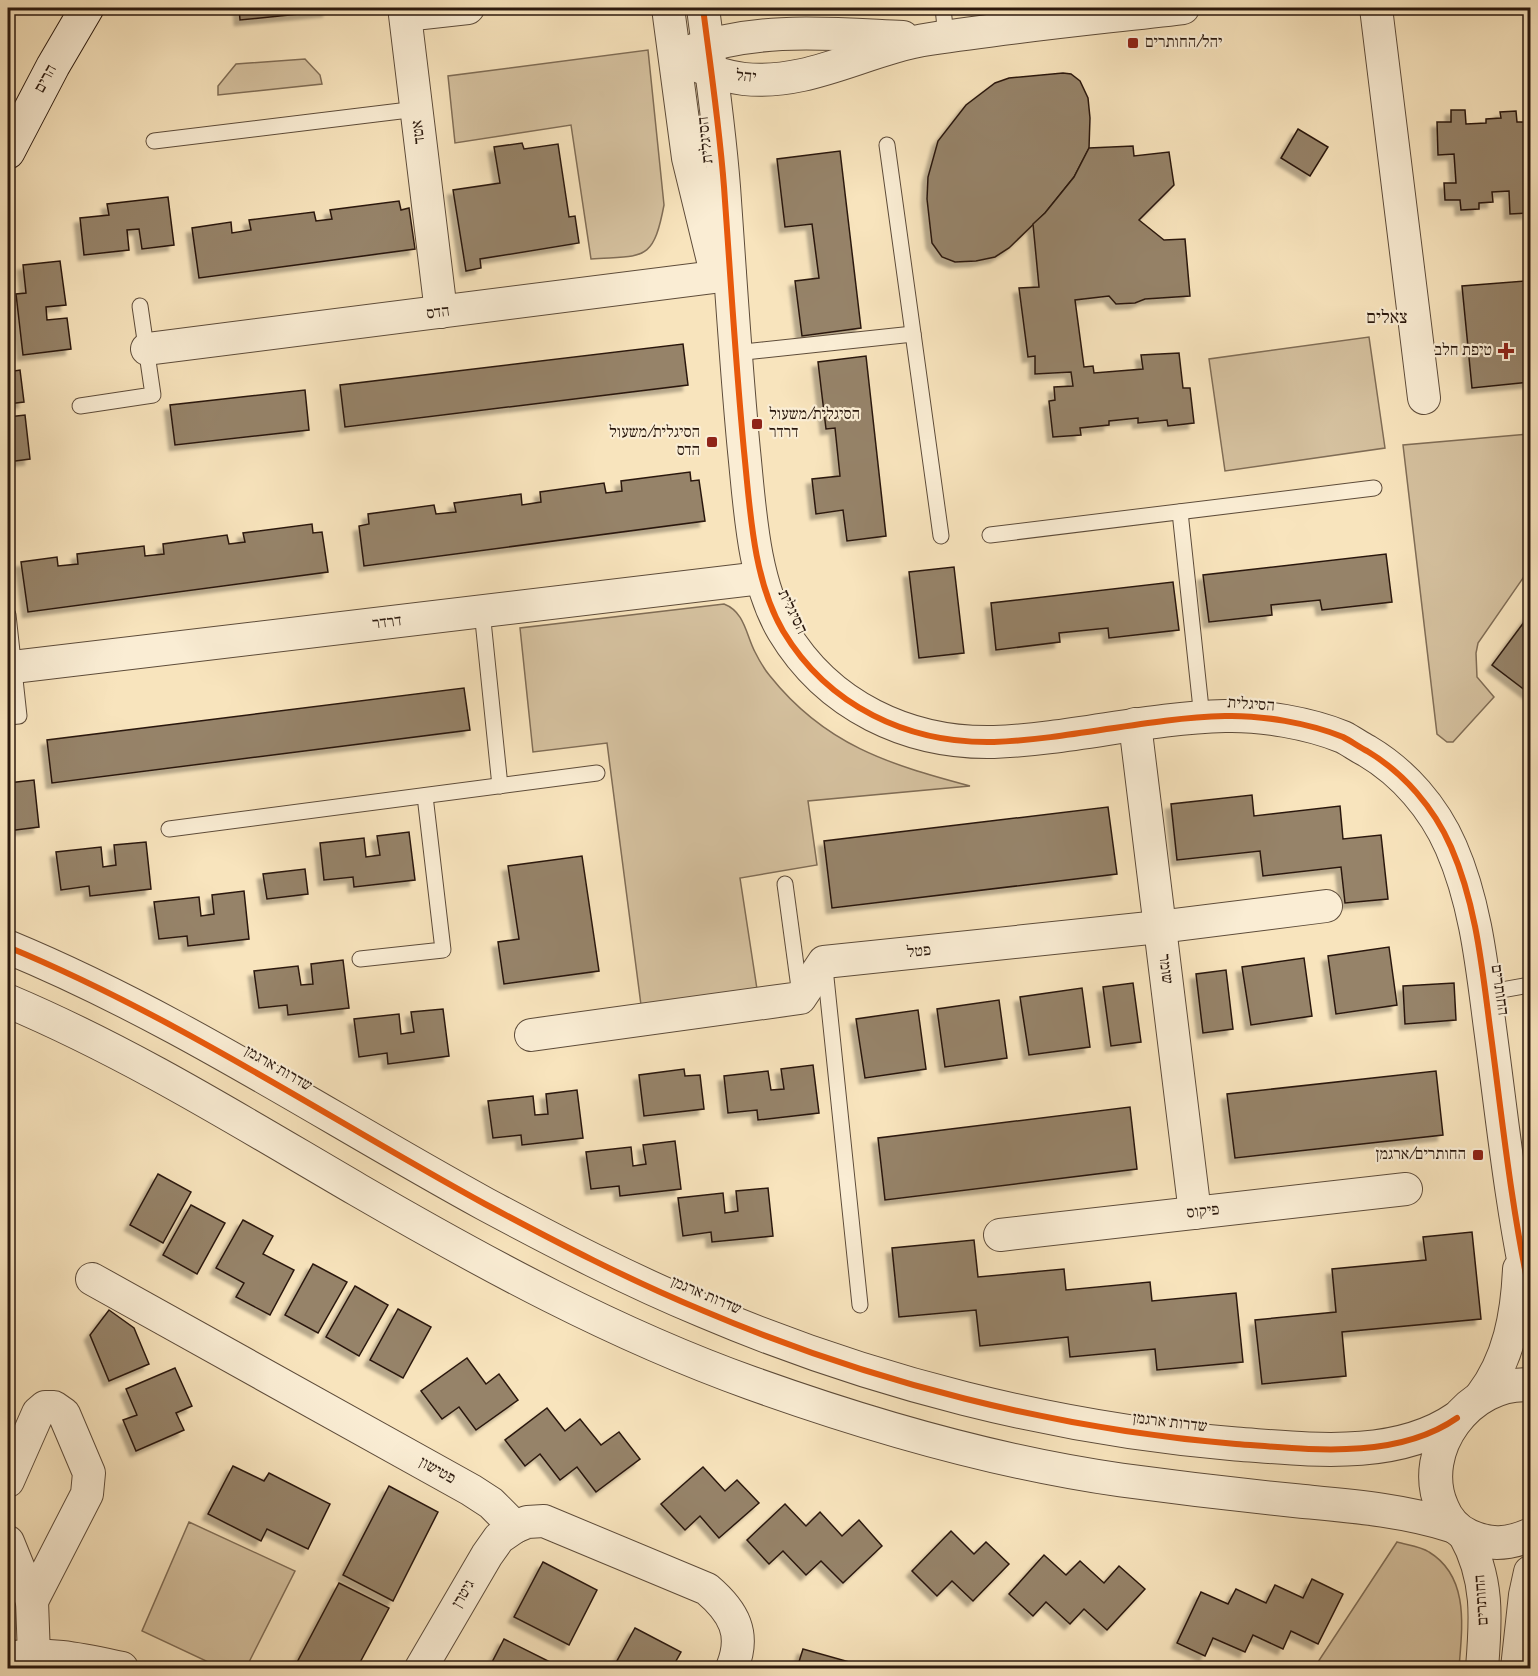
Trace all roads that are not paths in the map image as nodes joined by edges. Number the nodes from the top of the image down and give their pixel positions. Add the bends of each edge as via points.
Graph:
1 (87, 8) edge
2 (468, 8) edge
3 (668, 8) edge
4 (703, 8) edge
5 (1183, 8) edge
6 (1376, 8) edge
7 (939, 28) edge
8 (675, 57) junction
9 (710, 58) junction
10 (417, 109) junction
11 (154, 141) dead end
12 (887, 145) dead end
13 (8, 152) edge
14 (723, 276) junction
15 (140, 306) dead end
16 (441, 312) junction
17 (913, 334) junction
18 (147, 349) junction
19 (735, 353) junction
20 (1424, 398) dead end
21 (80, 406) dead end
22 (1374, 489) dead end
23 (1180, 512) junction
24 (990, 535) dead end
25 (941, 536) dead end
26 (761, 578) junction
27 (482, 611) junction
28 (8, 615) edge
29 (13, 667) junction
30 (8, 717) edge
31 (1202, 718) junction
32 (1135, 724) junction
33 (1343, 737) joint
34 (597, 773) dead end
35 (500, 786) junction
36 (425, 796) junction
37 (169, 829) dead end
38 (785, 884) dead end
39 (1326, 906) dead end
40 (1159, 927) junction
41 (8, 947) edge
42 (360, 959) dead end
43 (824, 962) junction
44 (1530, 985) edge
45 (1485, 993) junction
46 (800, 998) junction
47 (8, 1001) edge
48 (531, 1035) dead end
49 (1406, 1189) dead end
50 (1195, 1213) junction
51 (1000, 1235) dead end
52 (1519, 1241) junction
53 (92, 1279) dead end
54 (1530, 1294) edge
55 (860, 1305) dead end
56 (1530, 1385) edge
57 (1481, 1396) junction
58 (1457, 1418) junction
59 (8, 1481) edge
60 (515, 1527) junction
61 (1459, 1530) junction
62 (1530, 1535) edge
63 (8, 1542) edge
64 (1530, 1572) edge
65 (33, 1601) junction
66 (21, 1657) edge
67 (122, 1668) edge
68 (421, 1668) edge
69 (732, 1668) edge
70 (1482, 1668) edge
71 (1517, 1668) edge

1 - 13 street, הרים
2 - 10 street, אטד via 405,15
3 - 8 street, הסיגלית
4 - 9 street, הסיגלית
5 - 7 street, יהל
6 - 20 street
7 - 9 street, יהל via 744,39
7 - 9 street, יהל via 829,69 777,79 744,79
8 - 9 street, יהל
8 - 14 street, הסיגלית via 688,158
9 - 14 street, הסיגלית via 724,180
10 - 11 lane
10 - 16 street, אטד
12 - 17 lane
14 - 16 street, הדס
14 - 19 street, הסיגלית
15 - 18 lane
16 - 18 street, הדס
17 - 19 lane
17 - 25 lane
18 - 21 lane via 153,395
19 - 26 street, הסיגלית via 751,518
22 - 23 lane
23 - 24 lane
23 - 31 lane
26 - 27 street, דרדר
26 - 32 street, הסיגלית via 781,629 810,670 846,701 889,724 938,737 991,742
27 - 29 street, דרדר
27 - 35 lane
28 - 29 lane
29 - 30 lane via 19,716
31 - 32 street, הסיגלית
31 - 33 street, הסיגלית via 1228,716 1290,722
32 - 40 street, שומר
33 - 45 street, החותרים via 1387,763 1423,799 1450,844 1469,897
34 - 35 lane
35 - 36 lane
36 - 37 lane
36 - 42 lane via 443,950
38 - 46 lane
39 - 40 street, פטל
40 - 43 street, פטל
40 - 50 street, שומר
41 - 58 street, שדרות ארגמן via 122,998 198,1038 442,1180 594,1260 703,1311 826,1357 966,1398 1042,1415 1206,1441 1295,1448 1368,1447 1428,1434
43 - 46 street
43 - 55 lane
44 - 45 lane
45 - 52 street, החותרים
46 - 48 street
47 - 61 street via 174,1082 518,1277 627,1332 745,1381 880,1426 1031,1464 1200,1491 1366,1508 1436,1520
49 - 50 street, פיקוס
50 - 51 street, פיקוס
52 - 54 street, החותרים
52 - 57 street, החותרים via 1517,1299 1509,1341 1493,1380
53 - 60 street, פטישון via 471,1490
56 - 57 street via 1515,1384
57 - 58 street
58 - 61 street via 1443,1442 1436,1473 1440,1502
59 - 65 street via 38,1413 45,1407 54,1407 68,1421 89,1473 87,1494
60 - 68 street, גיטרן via 499,1538 487,1555
60 - 69 street via 544,1521 707,1589 722,1602 735,1622 738,1654
61 - 62 street via 1491,1544 1505,1544
61 - 70 street, החותרים via 1480,1568 1485,1610
63 - 65 street
64 - 71 street
65 - 66 street
66 - 67 street via 71,1657

